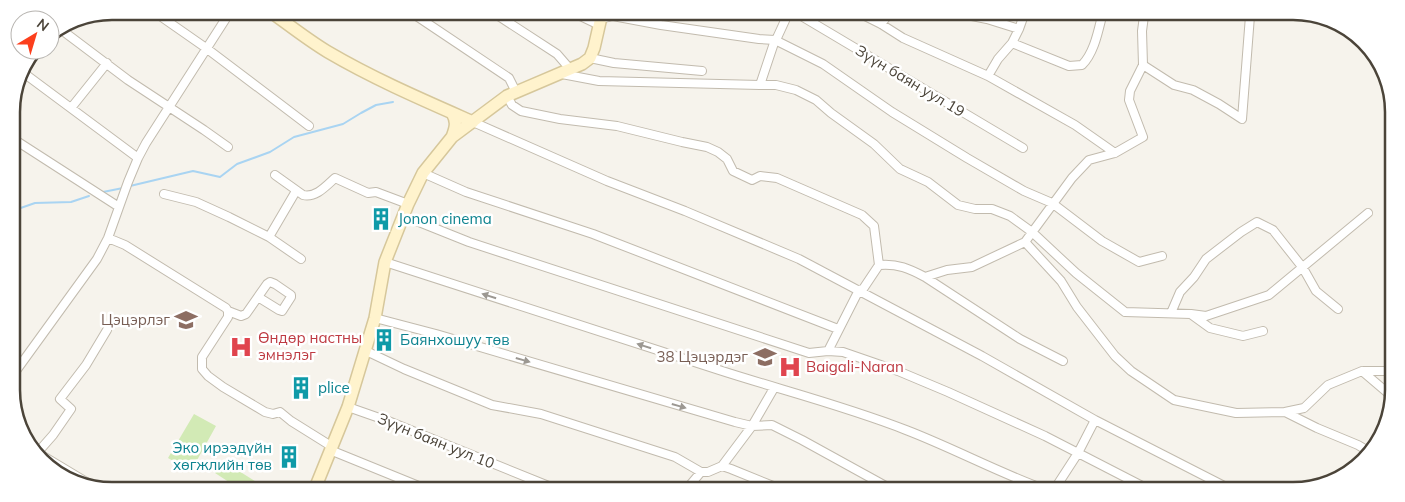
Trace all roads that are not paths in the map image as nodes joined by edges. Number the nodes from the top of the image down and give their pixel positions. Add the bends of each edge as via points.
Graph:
1 (166, 20) edge
2 (225, 20) edge
3 (282, 20) edge
4 (424, 20) edge
5 (505, 20) edge
6 (601, 20) edge
7 (634, 20) edge
8 (785, 20) edge
9 (808, 20) edge
10 (874, 20) edge
11 (884, 20) edge
12 (990, 20) edge
13 (1022, 20) edge
14 (1101, 20) edge
15 (1144, 20) edge
16 (1250, 20) edge
17 (881, 24) junction
18 (1019, 29) junction
19 (65, 33) edge
20 (776, 40) junction
21 (1012, 43) junction
22 (206, 48) junction
23 (590, 58) junction
24 (107, 63) junction
25 (1143, 65) junction
26 (564, 71) junction
27 (702, 71) dead end
28 (28, 76) edge
29 (988, 76) junction
30 (760, 84) junction
31 (512, 94) junction
32 (168, 106) junction
33 (71, 108) junction
34 (452, 112) junction
35 (473, 122) junction
36 (309, 126) dead end
37 (452, 136) junction
38 (20, 143) edge
39 (228, 147) dead end
40 (1023, 148) dead end
41 (1115, 153) junction
42 (138, 158) junction
43 (423, 173) junction
44 (275, 175) dead end
45 (296, 191) junction
46 (164, 194) dead end
47 (1052, 203) junction
48 (408, 204) junction
49 (119, 207) junction
50 (1368, 213) dead end
51 (404, 216) junction
52 (1032, 232) junction
53 (269, 237) junction
54 (108, 238) junction
55 (1024, 242) junction
56 (1162, 256) dead end
57 (301, 258) dead end
58 (386, 262) junction
59 (879, 265) junction
60 (1303, 268) junction
61 (925, 277) junction
62 (859, 290) junction
63 (258, 297) dead end
64 (1338, 309) dead end
65 (228, 311) junction
66 (1171, 313) junction
67 (1191, 314) junction
68 (375, 318) junction
69 (838, 329) junction
70 (107, 330) dead end
71 (1263, 331) dead end
72 (364, 350) junction
73 (828, 351) junction
74 (1063, 361) dead end
75 (20, 365) edge
76 (1385, 371) edge
77 (1362, 372) junction
78 (774, 388) junction
79 (1385, 391) edge
80 (348, 407) junction
81 (1286, 412) junction
82 (1095, 420) junction
83 (752, 426) junction
84 (40, 447) edge
85 (330, 448) junction
86 (1364, 448) edge
87 (1078, 452) junction
88 (722, 466) junction
89 (701, 472) junction
90 (318, 482) edge
91 (409, 482) edge
92 (539, 482) edge
93 (693, 482) edge
94 (764, 482) edge
95 (878, 482) edge
96 (1025, 482) edge
97 (1059, 482) edge
98 (1135, 482) edge
99 (1216, 482) edge

1 - 22 street
2 - 22 street
3 - 34 street via 361,71
4 - 31 street via 509,78
5 - 26 street via 558,54
6 - 23 street
7 - 20 street
8 - 20 street
9 - 40 street, Зүүн баян уул 19
10 - 17 street
11 - 17 street
12 - 18 street
13 - 18 street
14 - 21 street via 1088,60 1082,65 1069,66
15 - 25 street
16 - 25 street via 1242,119 1220,104 1174,84
17 - 29 street via 903,38
18 - 21 street
19 - 24 street
20 - 30 street
20 - 47 street via 823,64 967,158
21 - 29 street
22 - 32 street
22 - 36 street
23 - 26 street
23 - 27 street
24 - 32 street
24 - 33 street
25 - 41 street via 1130,91 1130,100 1143,137
26 - 30 street via 599,81
26 - 31 street
28 - 33 street
29 - 41 street via 1075,125
30 - 52 street via 796,90 816,100 874,144 900,169 928,182 958,205 992,209 1010,216
31 - 35 street
31 - 59 street via 512,105 521,111 560,120 616,126 707,147 718,152 740,175 752,180 760,176 777,178 862,215 874,226
32 - 39 street
32 - 42 street
33 - 42 street
34 - 35 street
34 - 37 street via 456,125
35 - 37 street
35 - 62 street via 799,259
37 - 43 street
38 - 49 street
41 - 47 street via 1089,160
42 - 49 street
43 - 48 street
43 - 69 street via 466,192 592,234
44 - 45 street
45 - 48 street via 313,196 335,178 368,193 376,192
45 - 53 street
46 - 53 street via 196,202
47 - 52 street
47 - 56 street via 1102,241 1139,262
48 - 51 street
49 - 54 street
50 - 60 street
51 - 58 street
51 - 73 street via 469,242 809,353
52 - 55 street
52 - 66 street via 1125,312
53 - 57 street
54 - 65 street via 125,245
54 - 75 street via 97,259
55 - 61 street via 972,267
55 - 81 street via 1060,281 1115,356 1130,371 1174,400 1236,413
58 - 68 street
78 -> 58 street
59 - 61 street via 908,268
59 - 62 street
60 - 64 street via 1316,291
60 - 66 street via 1273,230 1257,222 1206,259 1180,292
60 - 67 street via 1269,295 1206,316
61 - 74 street via 1020,339
62 - 69 street
62 - 82 street
63 - 65 street via 246,314 241,316
65 - 85 street via 228,317 202,357 202,369 223,387 265,412 280,412
66 - 67 street
67 - 71 street via 1210,328 1243,336
68 - 72 street
68 -> 83 street
69 - 73 street
70 - 84 street via 60,399 70,409 53,436
72 - 80 street
72 - 89 street via 492,405 541,414 675,457
73 - 87 street via 843,352 898,371
76 - 77 street
77 - 79 street
77 - 81 street via 1328,385 1304,408
78 - 83 street
78 - 96 street via 906,430
80 - 85 street
80 - 92 street, Зүүн баян уул 10
81 - 86 street
82 - 87 street
82 - 99 street
83 - 88 street
83 - 95 street via 772,426
85 - 90 street
85 - 91 street
87 - 97 street
87 - 98 street
88 - 89 street
88 - 94 street
89 - 93 street

